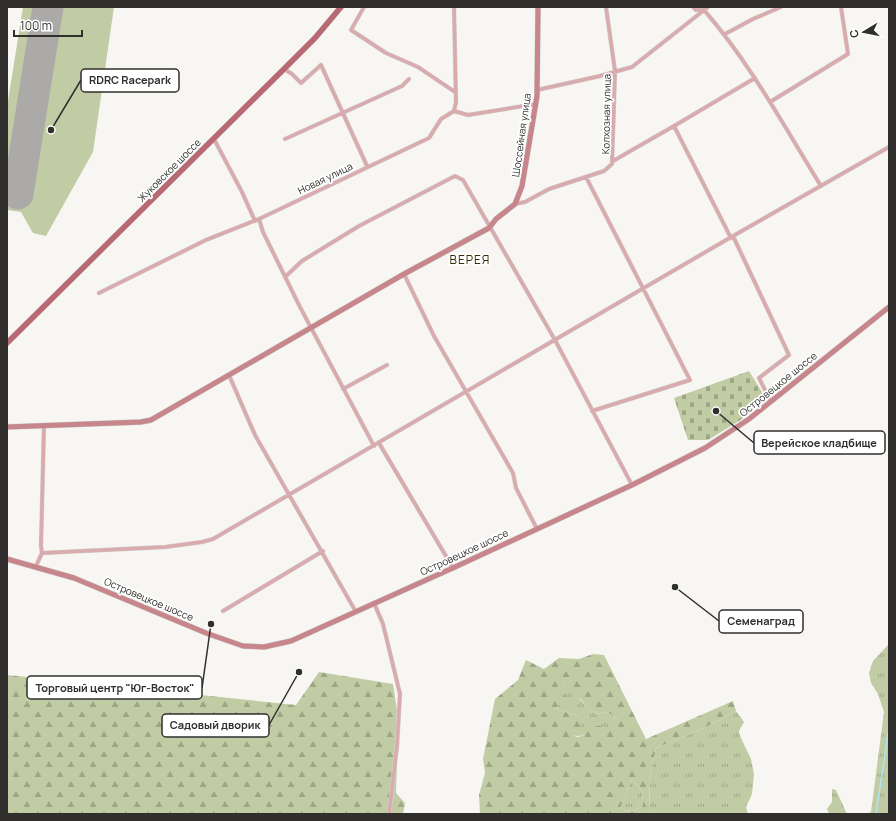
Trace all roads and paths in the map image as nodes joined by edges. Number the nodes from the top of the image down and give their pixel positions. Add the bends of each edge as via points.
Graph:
1 (341, 7) edge
2 (364, 7) edge
3 (454, 7) edge
4 (538, 7) edge
5 (606, 7) edge
6 (693, 7) edge
7 (708, 7) edge
8 (781, 7) edge
9 (841, 7) edge
10 (704, 10) junction
11 (725, 34) junction
12 (284, 69) junction
13 (614, 71) junction
14 (755, 78) junction
15 (409, 79) dead end
16 (537, 90) junction
17 (455, 92) junction
18 (770, 102) junction
19 (536, 104) junction
20 (454, 110) junction
21 (343, 114) junction
22 (674, 126) junction
23 (214, 139) junction
24 (285, 139) dead end
25 (889, 147) edge
26 (613, 161) junction
27 (367, 166) junction
28 (586, 177) junction
29 (821, 186) junction
30 (515, 204) junction
31 (257, 220) junction
32 (489, 228) junction
33 (732, 237) junction
34 (404, 274) junction
35 (285, 277) junction
36 (643, 288) junction
37 (99, 293) dead end
38 (889, 307) edge
39 (311, 327) junction
40 (555, 340) junction
41 (7, 343) edge
42 (387, 365) dead end
43 (229, 375) junction
44 (343, 389) junction
45 (466, 393) junction
46 (771, 402) junction
47 (592, 411) junction
48 (44, 426) junction
49 (7, 427) edge
50 (379, 443) junction
51 (374, 446) junction
52 (632, 484) junction
53 (290, 493) junction
54 (537, 528) junction
55 (323, 551) junction
56 (42, 553) junction
57 (7, 559) edge
58 (36, 566) junction
59 (453, 568) junction
60 (374, 603) junction
61 (224, 611) dead end
62 (356, 612) junction
63 (389, 814) edge

1 - 12 main road, Жуковское шоссе
2 - 17 street via 351,30 386,53 418,67
3 - 17 street
4 - 16 main road, Шоссейная улица
5 - 13 street, Колхозная улица
6 - 10 street via 696,10
7 - 10 street
8 - 11 street
9 - 18 street via 848,54
10 - 11 street
10 - 13 street via 635,65
11 - 14 street
12 - 21 street via 301,83 321,65
12 - 23 main road, Жуковское шоссе
13 - 16 street
13 - 26 street, Колхозная улица
14 - 18 street
14 - 22 street
15 - 21 street via 402,86
16 - 19 main road, Шоссейная улица
17 - 20 street
18 - 29 street
19 - 20 street via 468,115
19 - 30 main road, Шоссейная улица via 522,186
20 - 27 street, Новая улица via 441,119 429,138
21 - 24 street
21 - 27 street
22 - 26 street
22 - 33 street
23 - 31 street
23 - 41 main road, Жуковское шоссе
25 - 29 street
26 - 28 street, Колхозная улица via 604,171
27 - 31 street, Новая улица
28 - 30 street, Колхозная улица
28 - 36 street
29 - 33 street
30 - 32 main road
31 - 35 street
31 - 37 street, Новая улица via 206,240
32 - 34 main road
32 - 35 street via 462,180 455,176 359,226 302,261
32 - 40 street
33 - 36 street
33 - 46 street via 789,355 759,378
34 - 39 main road
34 - 45 street via 434,336
35 - 39 street
36 - 40 street
36 - 47 street via 690,380
38 - 46 main road, Островецкое шоссе
39 - 43 main road
39 - 44 street
40 - 45 street
40 - 47 street
42 - 44 street
43 - 48 main road via 151,420
43 - 53 street via 255,435
44 - 51 street
45 - 50 street
45 - 54 street via 513,473 516,488
46 - 52 main road, Островецкое шоссе via 749,420 705,448
47 - 52 street
48 - 49 main road
48 - 56 street
50 - 51 street
50 - 59 street
51 - 53 street
52 - 54 main road, Островецкое шоссе
53 - 55 street
53 - 56 street via 213,539 202,542 165,547
54 - 59 main road, Островецкое шоссе
55 - 61 street
55 - 62 street
56 - 58 street
57 - 58 main road, Островецкое шоссе
58 - 62 main road, Островецкое шоссе via 74,578 243,646 264,647 291,641
59 - 60 main road, Островецкое шоссе
60 - 62 main road, Островецкое шоссе
60 - 63 street via 383,624 400,694

